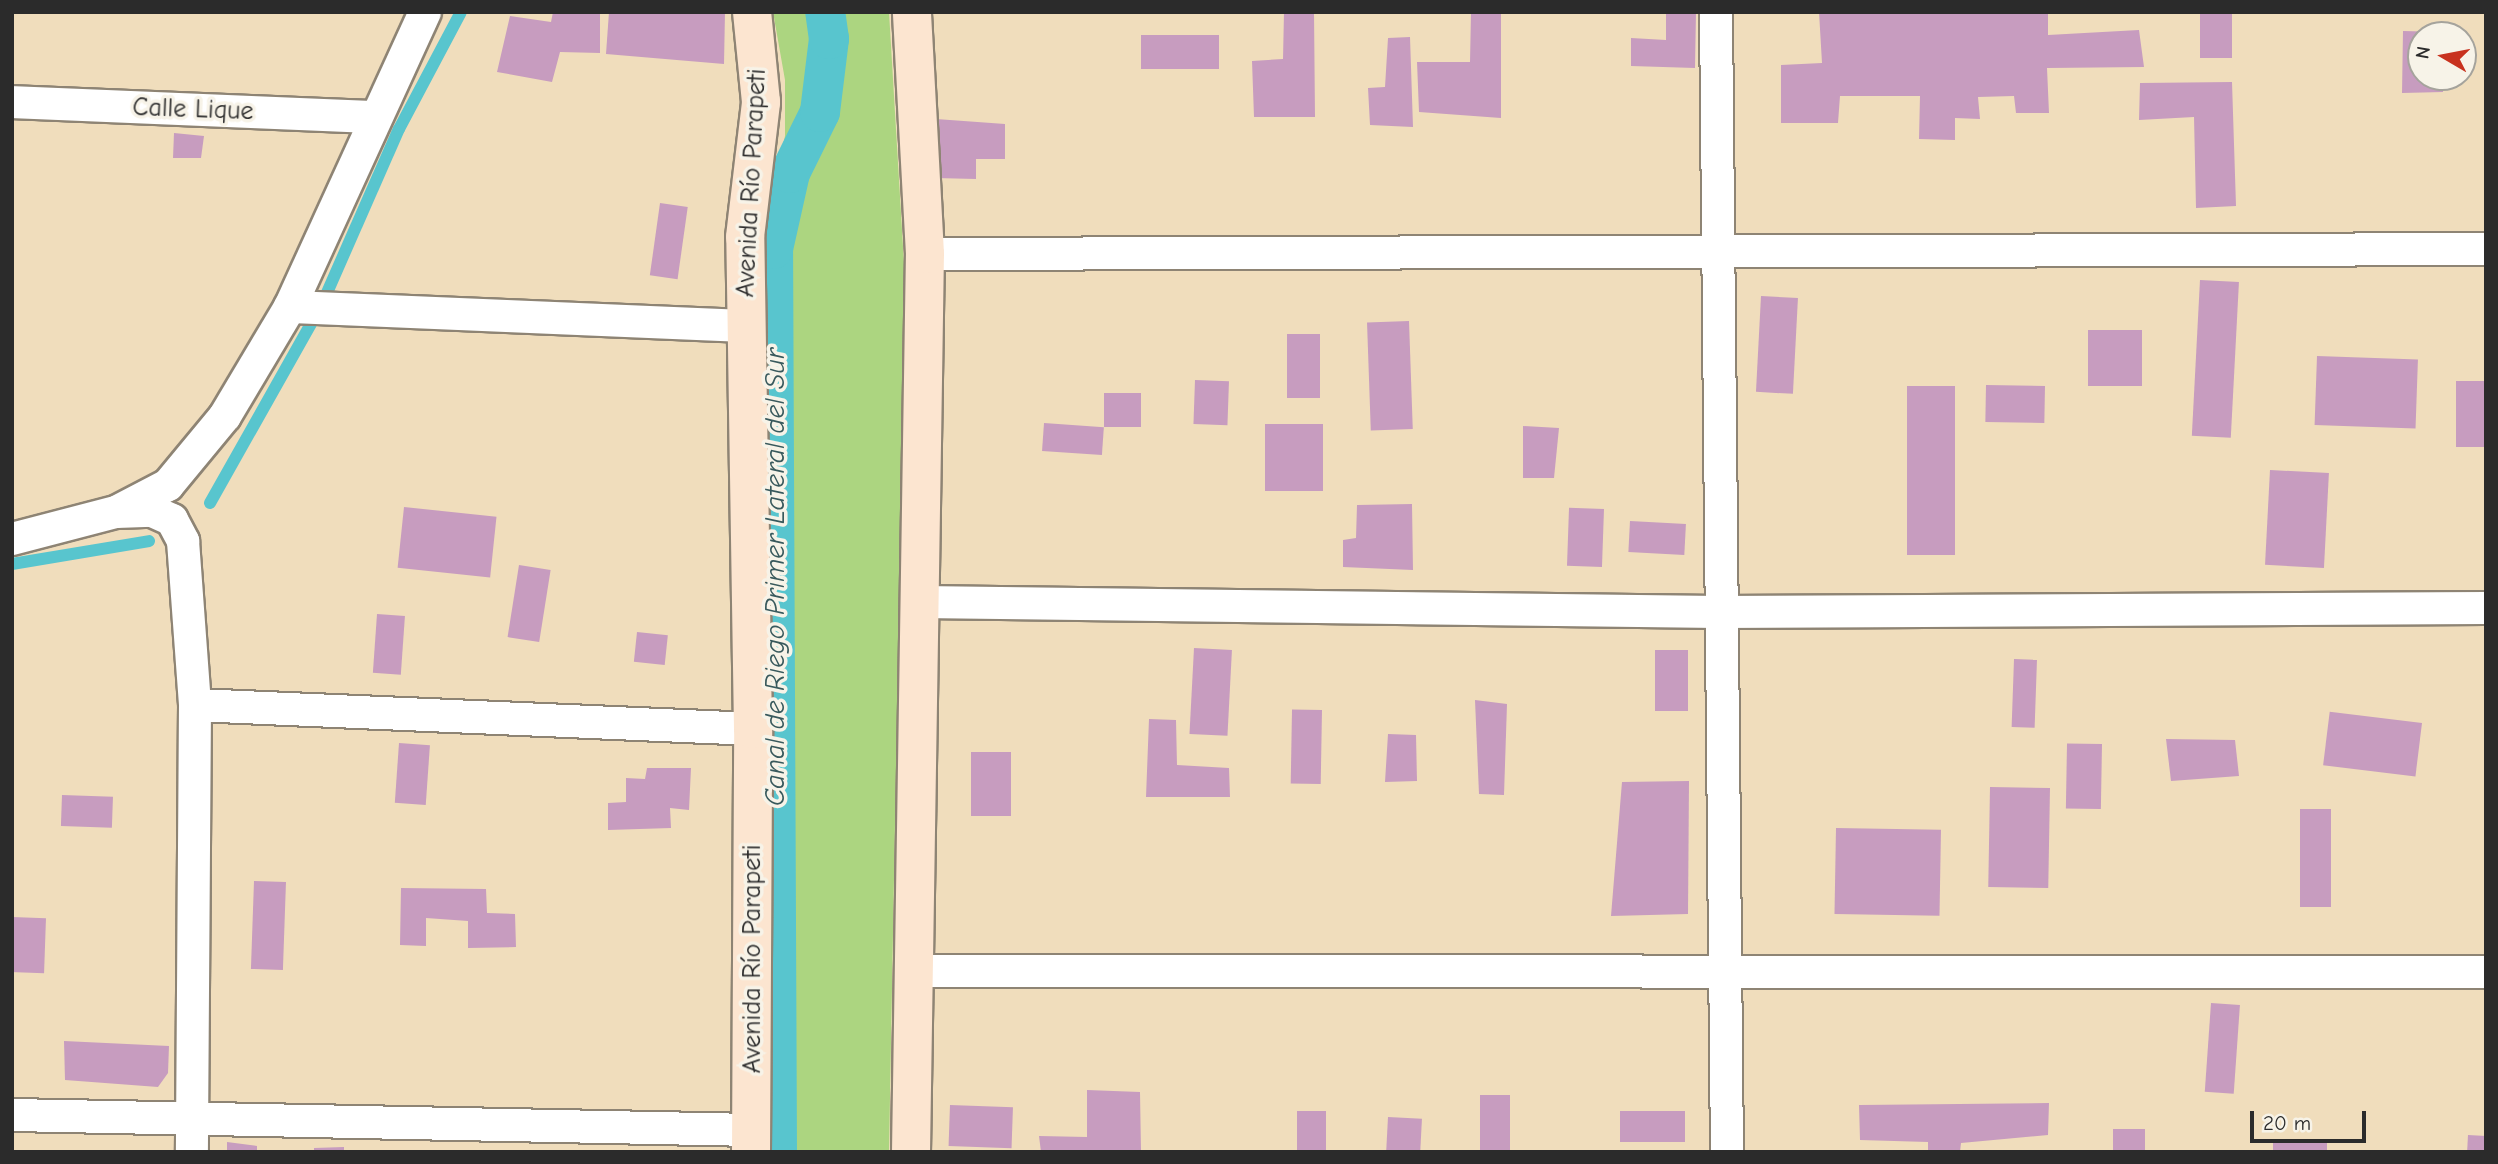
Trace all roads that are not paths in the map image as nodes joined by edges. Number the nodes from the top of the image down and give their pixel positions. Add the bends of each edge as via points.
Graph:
1 (425, 12) edge
2 (752, 12) edge
3 (912, 12) edge
4 (1716, 12) edge
5 (12, 102) edge
6 (374, 117) junction
7 (2486, 249) edge
8 (1716, 251) junction
9 (925, 254) junction
10 (290, 307) junction
11 (747, 326) junction
12 (116, 512) junction
13 (12, 539) edge
14 (921, 602) junction
15 (2486, 608) edge
16 (1719, 612) junction
17 (195, 705) junction
18 (753, 729) junction
19 (1727, 970) junction
20 (915, 971) junction
21 (2486, 972) edge
22 (12, 1115) edge
23 (192, 1119) junction
24 (752, 1141) edge
25 (192, 1152) edge
26 (911, 1152) edge
27 (1727, 1152) edge

1 - 6 street
2 - 11 main road, Avenida Río Parapeti via 761,102 745,237
3 - 9 main road
4 - 8 street
5 - 6 street, Calle Lique
6 - 10 street
7 - 8 street
8 - 9 street
8 - 16 street
9 - 14 main road
10 - 11 street
10 - 12 street via 197,455 168,485
11 - 18 main road, Avenida Río Parapeti
12 - 13 street
12 - 17 street via 152,511 172,520 183,541
14 - 16 street
14 - 20 main road
15 - 16 street
16 - 19 street
17 - 18 street
17 - 23 street
18 - 24 main road, Avenida Río Parapeti
19 - 20 street
19 - 21 street
19 - 27 street
20 - 26 main road
22 - 23 street
23 - 24 street
23 - 25 street

